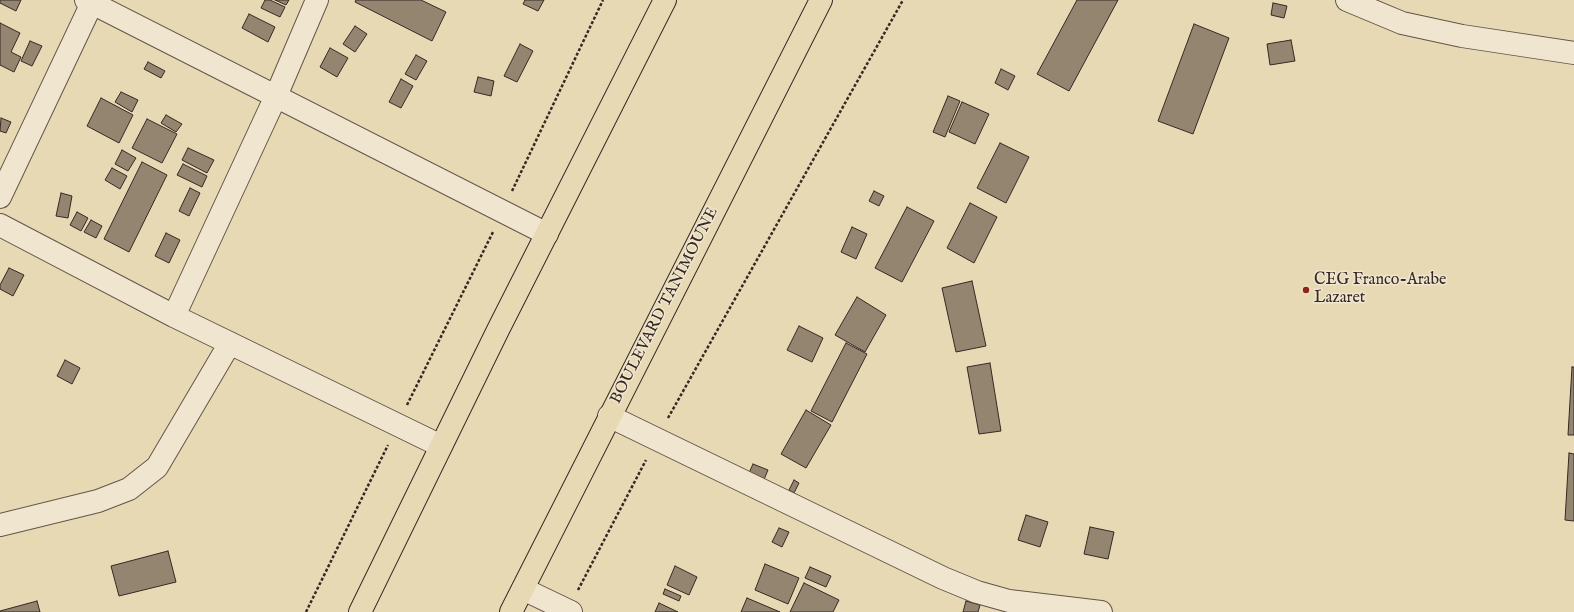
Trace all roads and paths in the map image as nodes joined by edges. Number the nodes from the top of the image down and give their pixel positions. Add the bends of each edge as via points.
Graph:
1 (317, 0) edge
2 (603, 0) edge
3 (665, 0) edge
4 (821, 0) edge
5 (904, 0) edge
6 (1348, 0) edge
7 (89, 2) edge
8 (1574, 53) edge
9 (276, 96) junction
10 (0, 197) edge
11 (502, 213) junction
12 (0, 225) edge
13 (547, 234) junction
14 (174, 316) junction
15 (230, 343) junction
16 (609, 416) junction
17 (397, 426) junction
18 (656, 440) junction
19 (441, 446) junction
20 (0, 525) edge
21 (523, 589) junction
22 (570, 611) edge
23 (306, 612) edge
24 (360, 612) edge
25 (511, 612) edge
26 (1101, 612) edge

1 - 9 street
2 - 11 path
3 - 13 main road
4 - 16 main road, BOULEVARD TANIMOUNE
5 - 18 path
6 - 8 street via 1402,22 1462,36
7 - 9 street
7 - 10 street
9 - 11 street
9 - 14 street
11 - 13 street
11 - 17 path
12 - 14 street
13 - 19 main road
14 - 15 street
15 - 17 street
15 - 20 street via 158,467 129,489 98,501
16 - 18 street
16 - 21 main road, BOULEVARD TANIMOUNE
17 - 19 street
17 - 23 path
18 - 22 path
18 - 26 street via 977,592 1009,601
19 - 24 main road
21 - 22 street
21 - 25 main road, BOULEVARD TANIMOUNE

